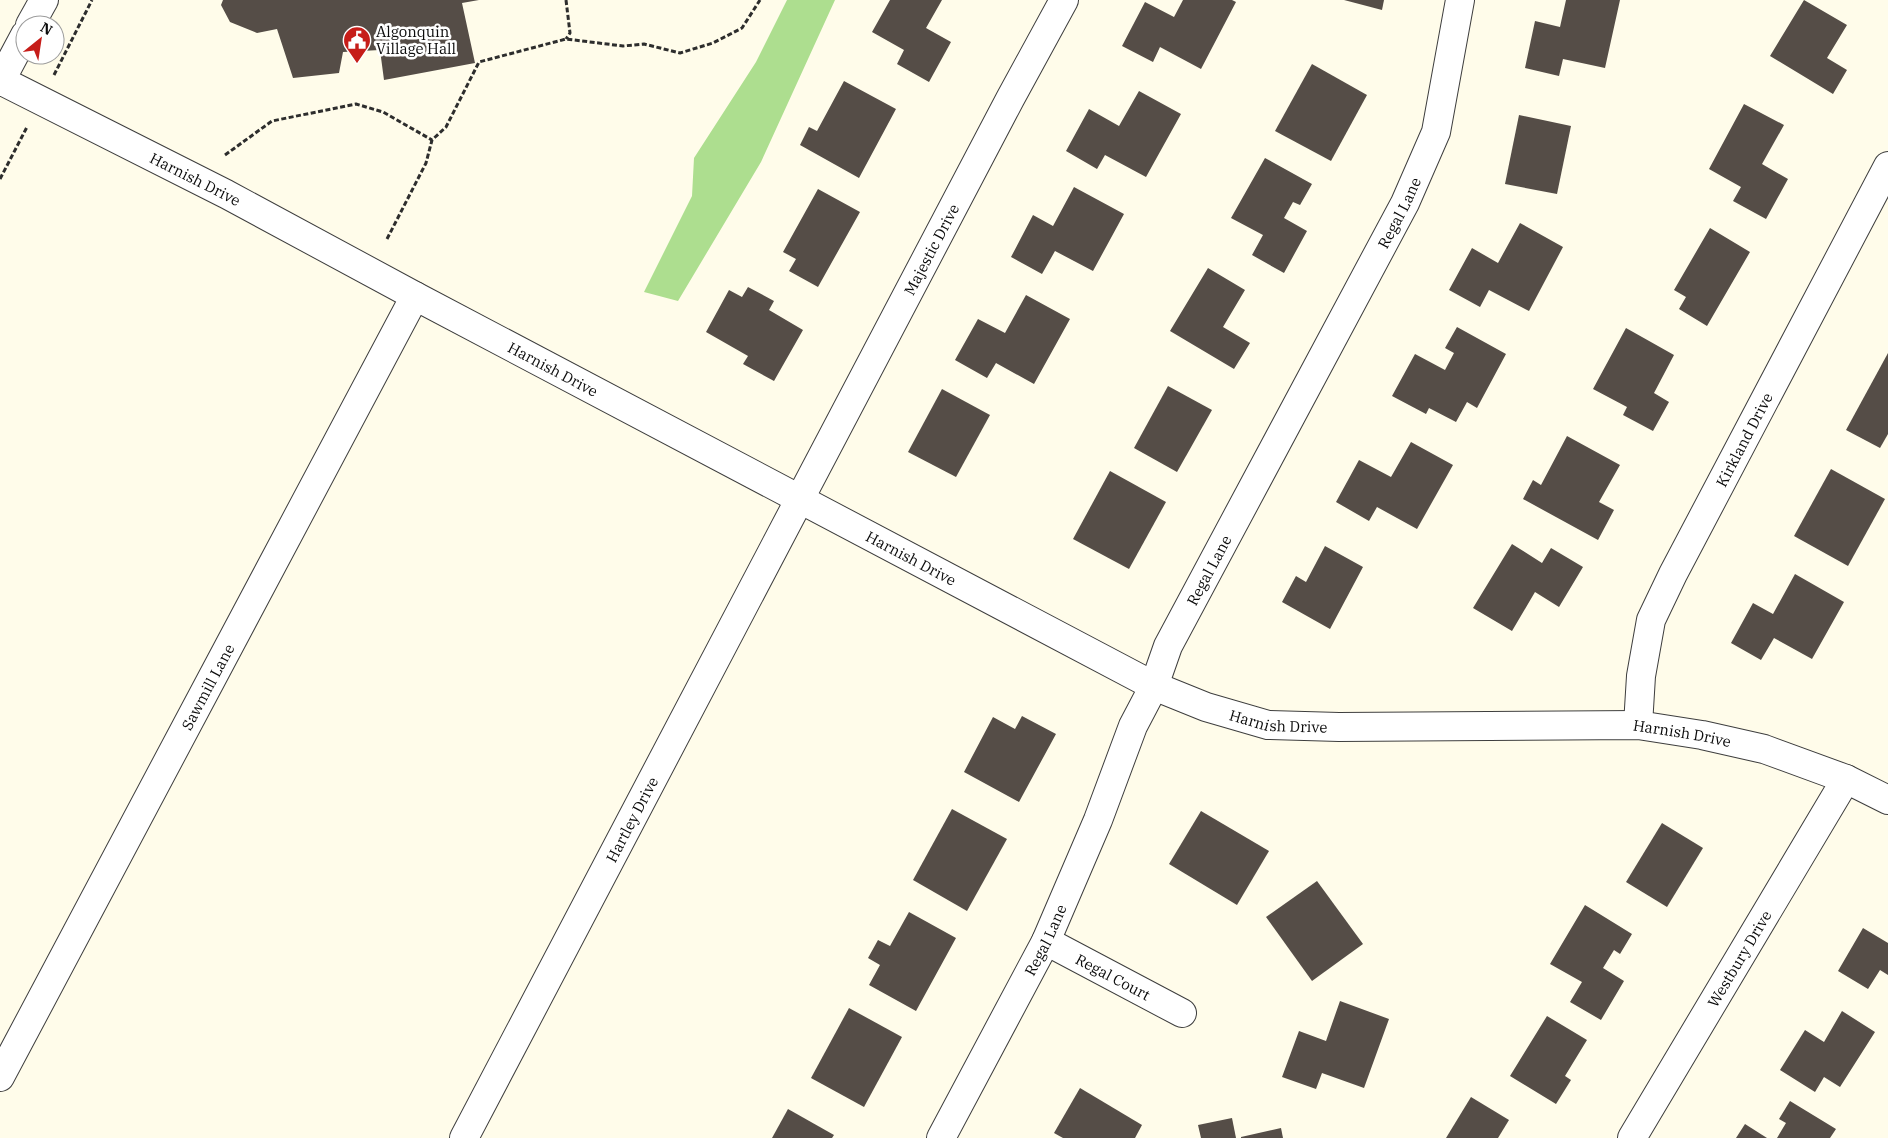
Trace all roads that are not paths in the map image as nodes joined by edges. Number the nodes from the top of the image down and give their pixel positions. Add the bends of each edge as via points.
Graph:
1 (44, 0) edge
2 (1064, 0) edge
3 (1460, 0) edge
4 (36, 15) edge
5 (15, 53) edge
6 (0, 81) edge
7 (1888, 166) edge
8 (415, 296) junction
9 (800, 501) junction
10 (1154, 686) junction
11 (1638, 725) junction
12 (1846, 778) junction
13 (1888, 800) edge
14 (1046, 941) junction
15 (1182, 1013) dead end
16 (0, 1077) edge
17 (464, 1138) edge
18 (941, 1138) edge
19 (1632, 1138) edge

1 - 4 street
2 - 9 street, Majestic Drive
3 - 10 street, Regal Lane via 1436,132 1422,166 1401,212 1168,646
5 - 6 street
6 - 8 street, Harnish Drive via 226,194
7 - 11 street, Kirkland Drive via 1651,620 1641,676
8 - 9 street, Harnish Drive
8 - 16 street, Sawmill Lane
9 - 10 street, Harnish Drive
9 - 17 street, Hartley Drive
10 - 11 street, Harnish Drive via 1206,707 1268,725
10 - 14 street, Regal Lane via 1133,726 1098,820
11 - 12 street, Harnish Drive via 1764,749
12 - 13 street, Harnish Drive
12 - 19 street, Westbury Drive
14 - 15 street, Regal Court
14 - 18 street, Regal Lane

